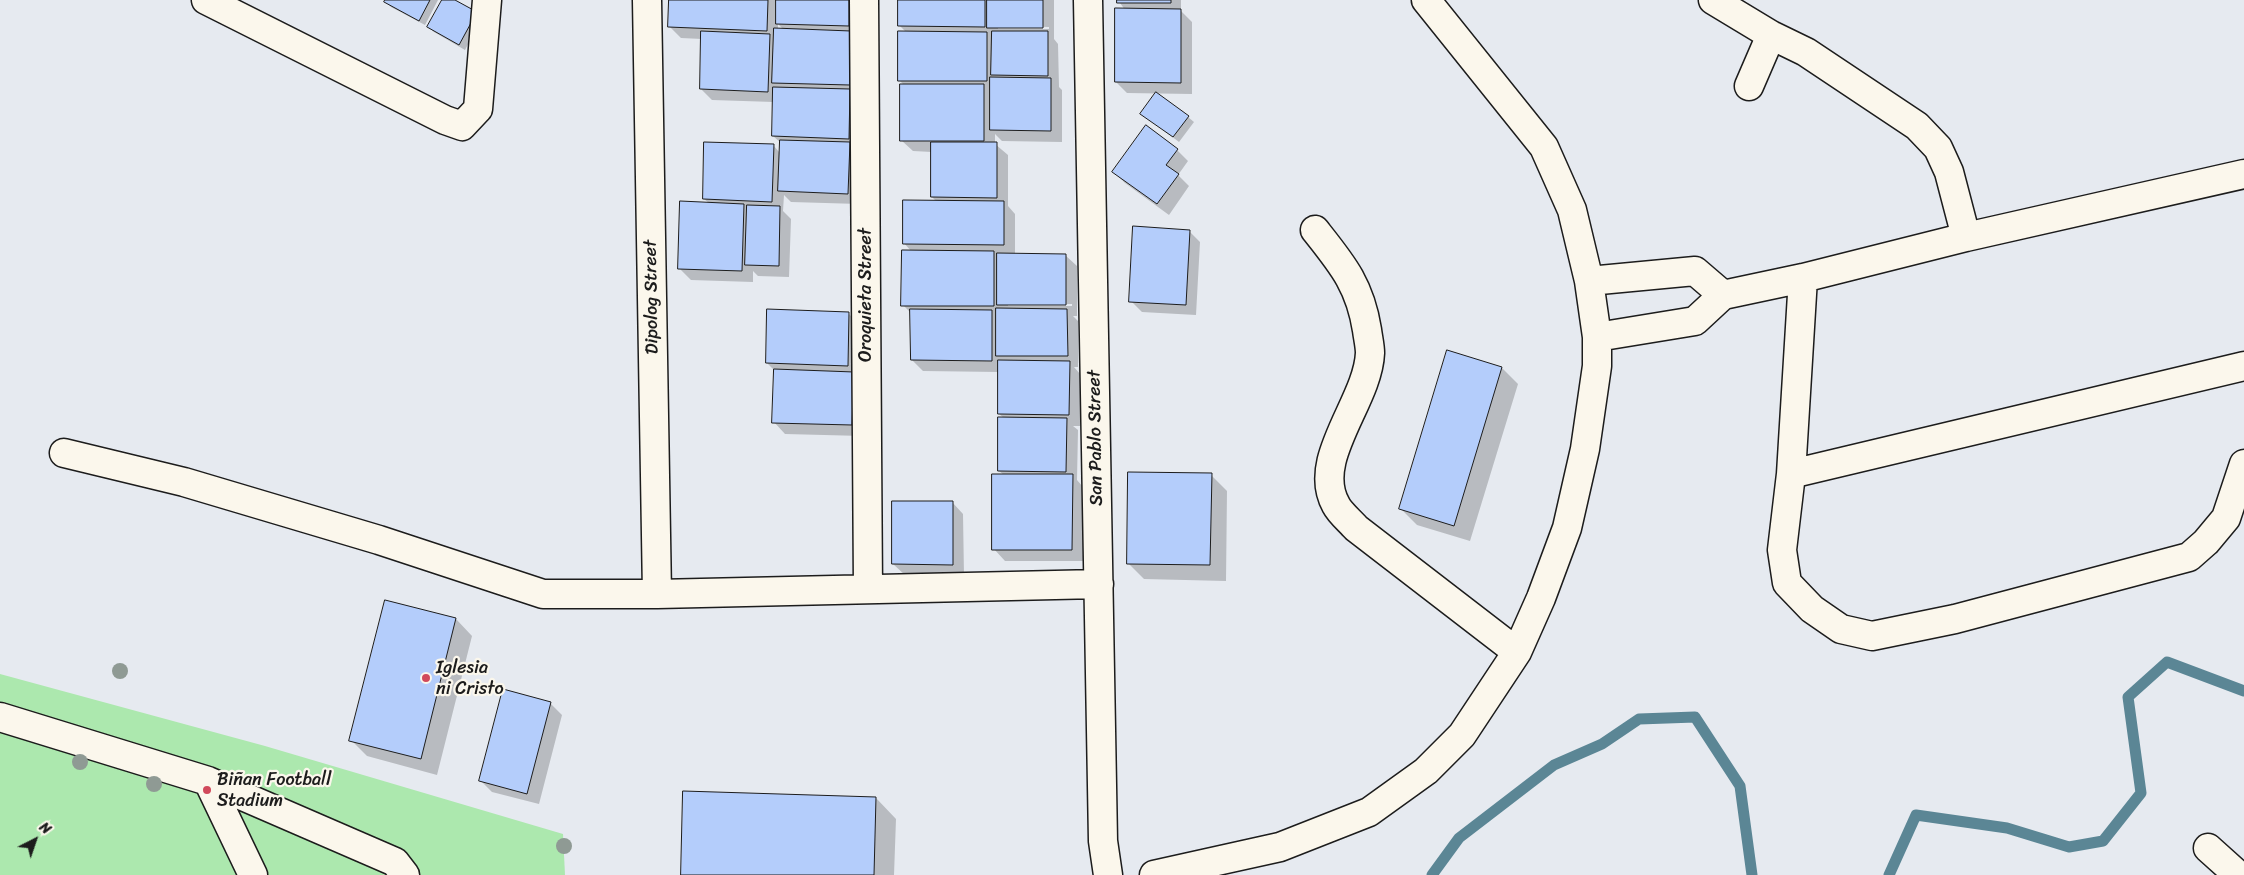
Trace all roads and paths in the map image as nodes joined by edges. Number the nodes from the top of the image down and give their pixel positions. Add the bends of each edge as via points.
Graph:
1 (206, 0) edge
2 (487, 0) edge
3 (647, 0) edge
4 (864, 0) edge
5 (1088, 0) edge
6 (1426, 0) edge
7 (1713, 0) edge
8 (1771, 34) junction
9 (1749, 86) dead end
10 (2244, 174) edge
11 (1315, 230) dead end
12 (1966, 237) junction
13 (1804, 278) junction
14 (1589, 281) junction
15 (1723, 295) junction
16 (1597, 337) junction
17 (2244, 366) edge
18 (64, 453) dead end
19 (2244, 464) edge
20 (1791, 474) junction
21 (1099, 584) junction
22 (868, 589) junction
23 (657, 594) junction
24 (1517, 652) junction
25 (0, 717) edge
26 (208, 781) junction
27 (2208, 848) dead end
28 (253, 875) edge
29 (405, 875) edge
30 (1108, 875) edge
31 (1154, 875) edge
32 (2238, 875) edge

1 - 2 street via 444,120 462,126 478,109
3 - 23 street, Dipolog Street
4 - 22 street, Oroquieta Street
5 - 21 street, San Pablo Street
6 - 14 street via 1544,147 1572,210
7 - 8 street
8 - 9 street
8 - 12 street via 1806,52 1918,126 1938,148 1949,172
10 - 12 street
11 - 24 street via 1347,272 1359,296 1370,353 1363,386 1330,461 1328,483 1336,505 1356,528
12 - 13 street
13 - 15 street
13 - 20 street
14 - 15 street via 1694,271
14 - 16 street
15 - 16 street via 1695,321
16 - 24 street via 1597,366 1585,449 1567,528
17 - 20 street
18 - 23 street via 184,482 379,540 543,594
19 - 20 street via 2226,518 2189,557 1955,619 1872,636 1841,629 1812,609 1787,583 1782,550
21 - 22 street
21 - 30 street, San Pablo Street via 1103,841
22 - 23 street
24 - 31 street via 1462,735 1426,771 1369,812 1280,848
25 - 26 street
26 - 28 street
26 - 29 street via 395,862
27 - 32 street

